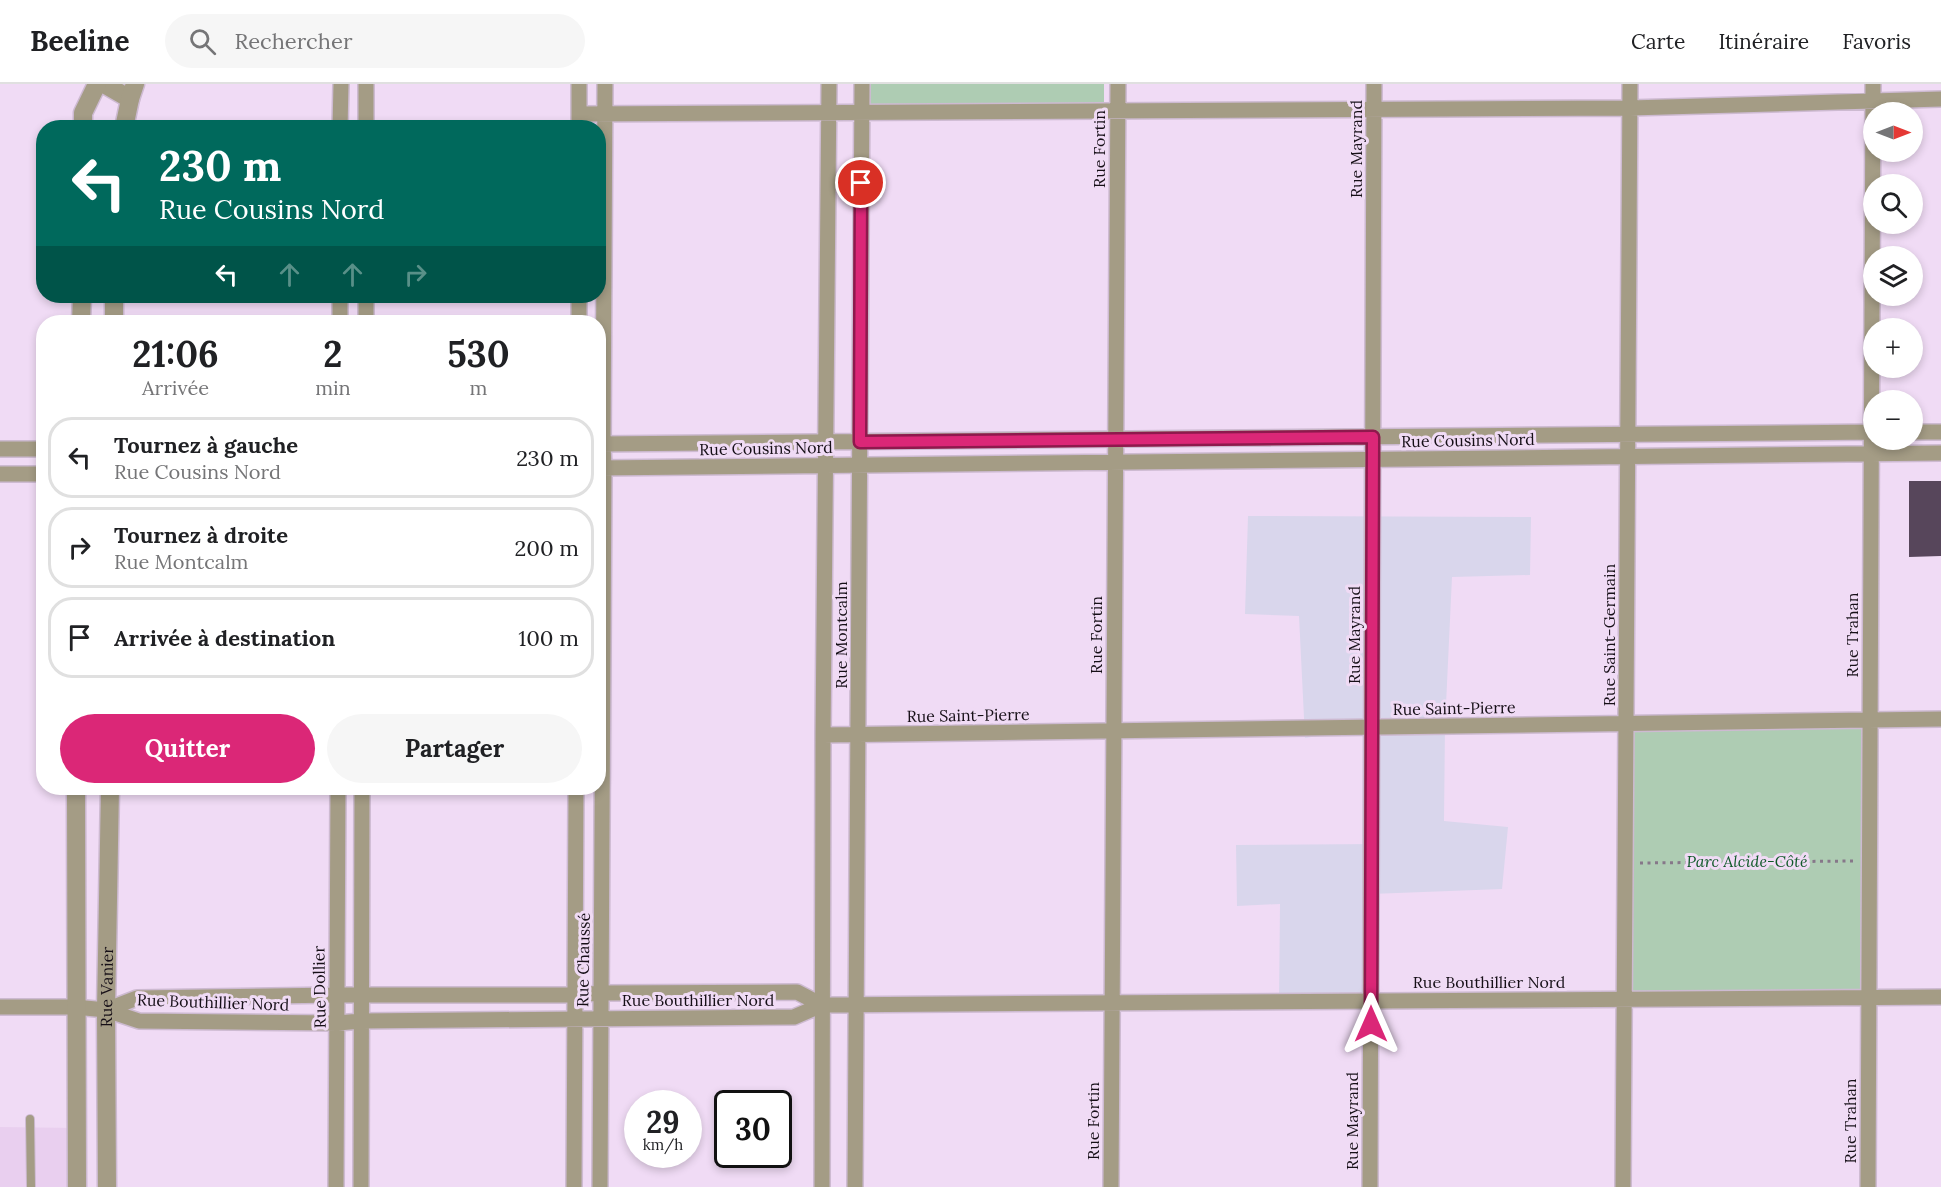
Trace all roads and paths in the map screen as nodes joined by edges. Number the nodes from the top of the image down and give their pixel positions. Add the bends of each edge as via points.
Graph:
1 (97, 84) edge
2 (104, 84) edge
3 (340, 84) edge
4 (366, 84) edge
5 (579, 84) edge
6 (605, 84) edge
7 (829, 84) edge
8 (862, 84) edge
9 (1118, 84) edge
10 (1374, 84) edge
11 (1630, 84) edge
12 (1873, 84) edge
13 (133, 91) edge
14 (1941, 99) edge
15 (1873, 100) junction
16 (366, 108) junction
17 (1630, 108) junction
18 (340, 109) junction
19 (1374, 110) junction
20 (1118, 111) junction
21 (828, 113) junction
22 (862, 113) junction
23 (604, 114) junction
24 (83, 120) edge
25 (126, 120) edge
26 (340, 120) edge
27 (366, 120) edge
28 (579, 120) edge
29 (583, 120) edge
30 (604, 120) edge
31 (1872, 390) edge
32 (1863, 432) edge
33 (1923, 432) edge
34 (1941, 432) edge
35 (1628, 435) junction
36 (1373, 437) junction
37 (1116, 439) junction
38 (827, 442) junction
39 (860, 442) junction
40 (606, 444) edge
41 (0, 449) edge
42 (36, 449) edge
43 (1871, 450) edge
44 (1941, 453) edge
45 (1871, 454) junction
46 (1628, 456) junction
47 (1372, 459) junction
48 (1115, 462) junction
49 (859, 465) junction
50 (826, 466) junction
51 (606, 468) edge
52 (0, 474) edge
53 (36, 474) edge
54 (1941, 720) edge
55 (1870, 721) junction
56 (1626, 724) junction
57 (1371, 727) junction
58 (1114, 731) junction
59 (859, 734) junction
60 (823, 735) junction
61 (76, 795) edge
62 (110, 795) edge
63 (338, 795) edge
64 (362, 795) edge
65 (576, 795) edge
66 (601, 795) edge
67 (1869, 861) junction
68 (1625, 863) junction
69 (601, 993) junction
70 (336, 995) junction
71 (361, 995) junction
72 (575, 995) junction
73 (1869, 997) junction
74 (1941, 997) edge
75 (1625, 999) junction
76 (1371, 1001) junction
77 (1112, 1003) junction
78 (822, 1005) junction
79 (856, 1005) junction
80 (0, 1007) edge
81 (75, 1007) junction
82 (106, 1010) junction
83 (600, 1018) junction
84 (575, 1020) junction
85 (361, 1021) junction
86 (338, 1023) junction
87 (30, 1119) dead end
88 (31, 1187) edge
89 (77, 1187) edge
90 (107, 1187) edge
91 (336, 1187) edge
92 (361, 1187) edge
93 (574, 1187) edge
94 (600, 1187) edge
95 (822, 1187) edge
96 (855, 1187) edge
97 (1111, 1187) edge
98 (1370, 1187) edge
99 (1623, 1187) edge
100 (1868, 1187) edge

1 - 24 street
2 - 13 street
3 - 18 street
4 - 16 street
5 - 28 street
6 - 23 street, Rue Chaussé
7 - 21 street, Rue Montcalm
8 - 22 street, Rue Montcalm
9 - 20 street, Rue Fortin
10 - 19 street, Rue Mayrand
11 - 17 street, Rue Saint-Germain
12 - 15 street, Rue Trahan
13 - 25 street
14 - 15 street
15 - 17 street
15 - 31 street, Rue Trahan
16 - 18 street
16 - 27 street
17 - 19 street
17 - 35 street, Rue Saint-Germain
18 - 26 street
19 - 20 street
19 - 36 street, Rue Mayrand
20 - 22 street
20 - 37 street, Rue Fortin
21 - 22 street
21 - 23 street
21 - 38 street, Rue Montcalm
22 - 39 street, Rue Montcalm
23 - 29 street
23 - 30 street, Rue Chaussé
32 - 35 street, Rue Cousins Nord
33 - 34 street
35 - 36 street, Rue Cousins Nord
35 - 46 street, Rue Saint-Germain
36 - 37 street, Rue Cousins Nord
36 - 47 street, Rue Mayrand
37 - 39 street, Rue Cousins Nord
37 - 48 street, Rue Fortin
38 - 39 street, Rue Cousins Nord
38 - 40 street, Rue Cousins Nord
38 - 50 street, Rue Montcalm
39 - 49 street, Rue Montcalm
41 - 42 street
43 - 45 street, Rue Trahan
44 - 45 street, Rue Cousins Nord
45 - 46 street, Rue Cousins Nord
45 - 55 street, Rue Trahan
46 - 47 street, Rue Cousins Nord
46 - 56 street, Rue Saint-Germain
47 - 48 street, Rue Cousins Nord
47 - 57 street, Rue Mayrand
48 - 49 street, Rue Cousins Nord
48 - 58 street, Rue Fortin
49 - 50 street, Rue Cousins Nord
49 - 59 street, Rue Montcalm
50 - 51 street, Rue Cousins Nord
50 - 60 street, Rue Montcalm
52 - 53 street
54 - 55 street, Rue Saint-Pierre
55 - 56 street, Rue Saint-Pierre
55 - 67 street, Rue Trahan
56 - 57 street, Rue Saint-Pierre
56 - 68 street, Rue Saint-Germain
57 - 58 street, Rue Saint-Pierre
57 - 76 street, Rue Mayrand
58 - 59 street, Rue Saint-Pierre
58 - 77 street, Rue Fortin
59 - 60 street, Rue Saint-Pierre
59 - 79 street, Rue Montcalm
60 - 78 street, Rue Montcalm
61 - 81 street, Rue Vanier
62 - 82 street, Rue Vanier
63 - 70 street, Rue Dollier
64 - 71 street
65 - 72 street, Rue Chaussé
66 - 69 street, Rue Chaussé
67 - 68 path
67 - 73 street, Rue Trahan
68 - 75 street, Rue Saint-Germain
69 - 72 street, Rue Bouthillier Nord
69 - 78 street, Rue Bouthillier Nord via 797,992
69 - 83 street, Rue Chaussé
70 - 71 street, Rue Bouthillier Nord
70 - 82 street, Rue Bouthillier Nord via 137,998
70 - 86 street, Rue Dollier
71 - 72 street, Rue Bouthillier Nord
71 - 85 street
72 - 84 street, Rue Chaussé
73 - 74 street, Rue Bouthillier Nord
73 - 75 street, Rue Bouthillier Nord
73 - 100 street, Rue Trahan
75 - 76 street, Rue Bouthillier Nord
75 - 99 street, Rue Saint-Germain
76 - 77 street, Rue Bouthillier Nord
76 - 98 street, Rue Mayrand
77 - 79 street, Rue Bouthillier Nord
77 - 97 street, Rue Fortin
78 - 79 street, Rue Bouthillier Nord
78 - 83 street, Rue Bouthillier Nord via 794,1017
78 - 95 street, Rue Montcalm
79 - 96 street, Rue Montcalm
80 - 81 street
81 - 82 street
81 - 89 street, Rue Vanier
82 - 86 street, Rue Bouthillier Nord via 140,1021
82 - 90 street, Rue Vanier
83 - 84 street, Rue Bouthillier Nord
83 - 94 street, Rue Chaussé
84 - 85 street, Rue Bouthillier Nord
84 - 93 street, Rue Chaussé
85 - 86 street, Rue Bouthillier Nord
85 - 92 street
86 - 91 street, Rue Dollier
87 - 88 lane

